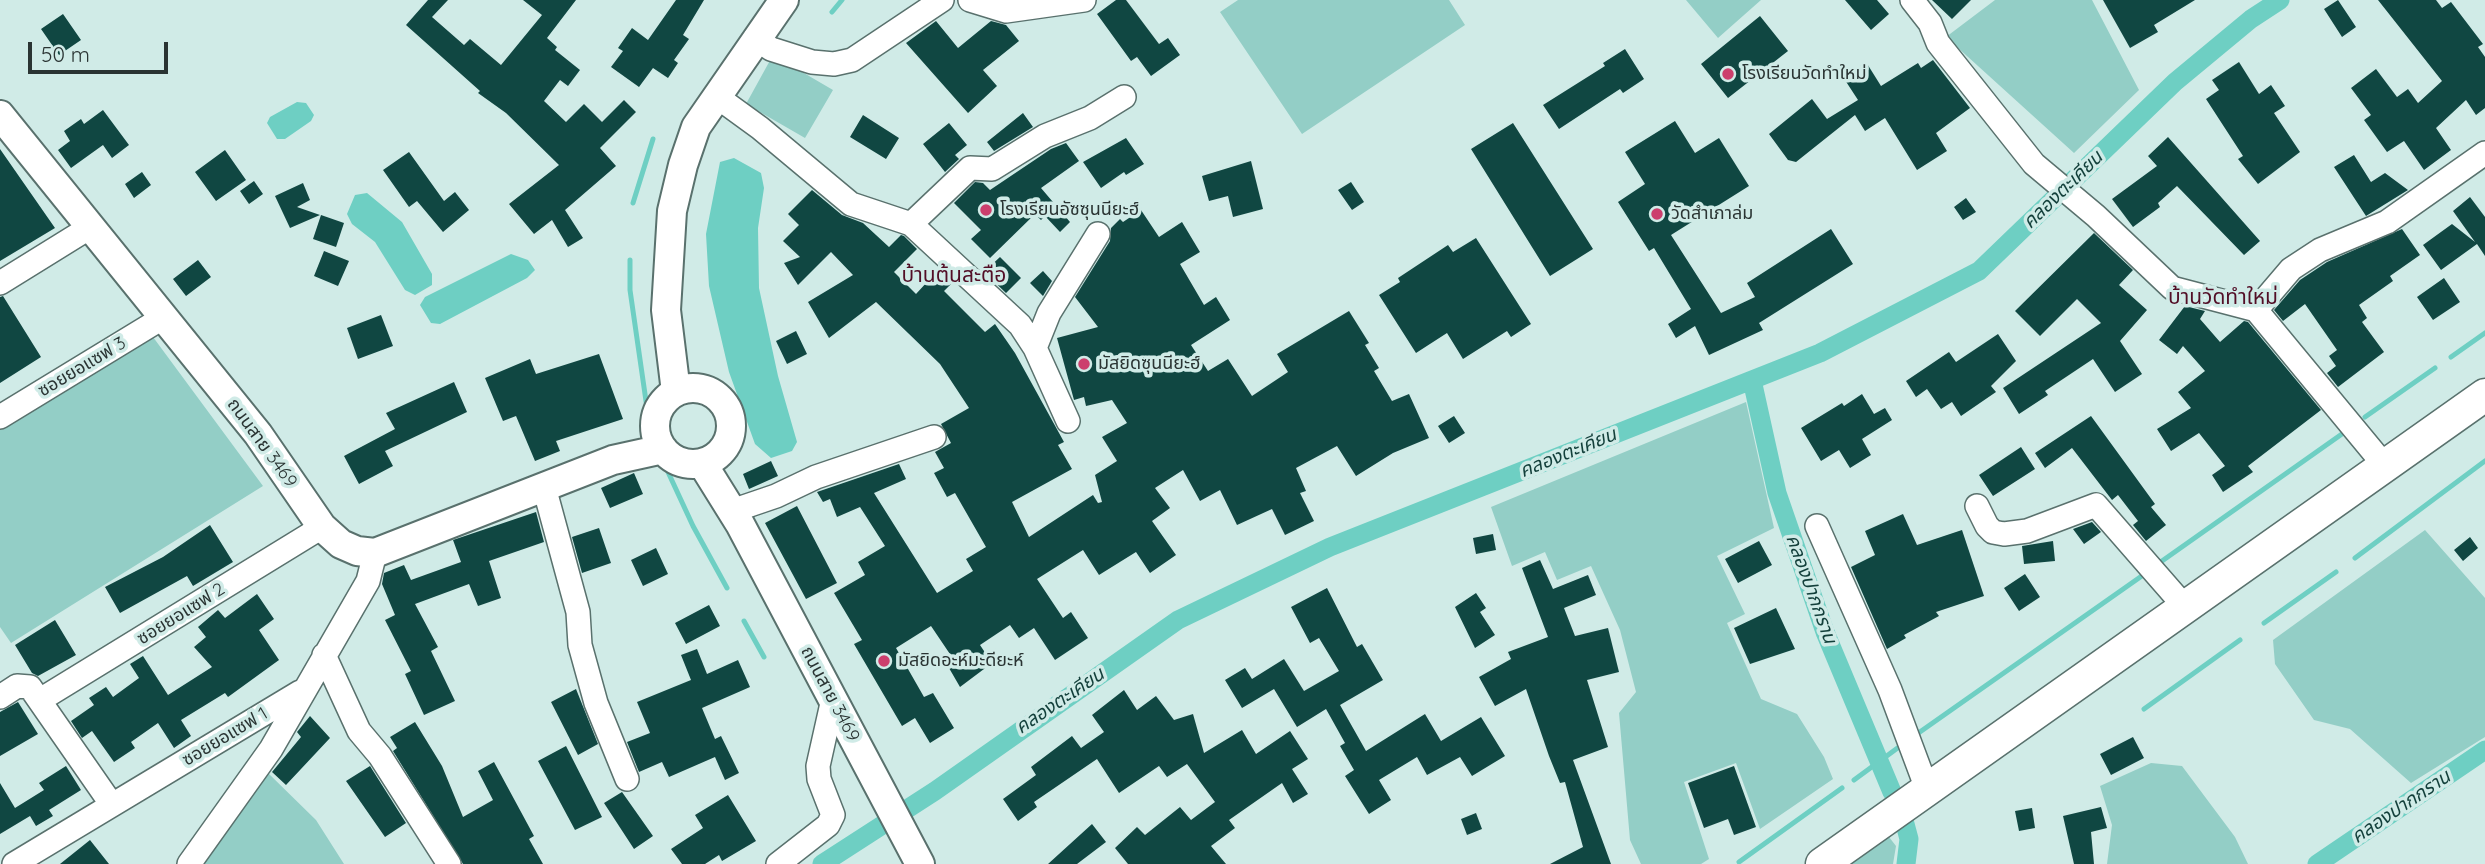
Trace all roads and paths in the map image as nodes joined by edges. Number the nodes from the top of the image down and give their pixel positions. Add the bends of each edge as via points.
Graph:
1 (783, 0) edge
2 (942, 0) edge
3 (970, 0) edge
4 (1084, 0) edge
5 (1912, 0) edge
6 (755, 38) junction
7 (716, 96) junction
8 (1124, 97) dead end
9 (6, 132) edge
10 (2485, 153) edge
11 (911, 224) junction
12 (92, 226) junction
13 (1098, 234) dead end
14 (0, 283) edge
15 (2256, 310) junction
16 (164, 317) junction
17 (1035, 348) junction
18 (686, 390) junction
19 (2485, 394) edge
20 (0, 417) edge
21 (1068, 421) dead end
22 (934, 437) dead end
23 (659, 442) junction
24 (708, 461) junction
25 (2385, 466) junction
26 (544, 486) junction
27 (1977, 506) dead end
28 (735, 515) junction
29 (1817, 526) dead end
30 (322, 527) junction
31 (375, 553) junction
32 (2185, 607) junction
33 (324, 655) junction
34 (303, 690) junction
35 (32, 692) junction
36 (0, 697) edge
37 (833, 699) junction
38 (627, 779) dead end
39 (1927, 789) junction
40 (112, 805) junction
41 (14, 864) edge
42 (189, 864) edge
43 (449, 864) edge
44 (778, 864) edge
45 (920, 864) edge
46 (1822, 864) edge

1 - 6 street
2 - 6 street via 843,62 788,56
3 - 4 street via 1006,11
5 - 15 street via 1930,23 1938,43 2049,178 2172,288
6 - 7 street
7 - 11 street via 850,204
7 - 18 street via 696,127 672,211 666,310
8 - 11 street via 1110,108 1045,136 992,169 970,168
9 - 12 street, ถนนสาย 3469
10 - 15 street via 2387,222 2320,250 2301,263
11 - 17 street via 1020,325
12 - 14 street
12 - 16 street, ถนนสาย 3469
13 - 17 street via 1049,313
15 - 25 street
16 - 20 street, ซอยยอแซฟ 3
16 - 30 street, ถนนสาย 3469 via 258,434
17 - 21 street
18 - 23 street via 661,406 655,424
18 - 24 street via 721,401 730,419 729,439
19 - 25 main road
22 - 28 street via 816,477
23 - 24 street via 681,463
23 - 26 street
24 - 28 street, ถนนสาย 3469
25 - 32 main road
26 - 31 street
26 - 38 street via 578,612 583,657 596,703
27 - 32 street via 1987,526 2004,534 2027,531 2096,505
28 - 37 street, ถนนสาย 3469
29 - 39 street via 1890,690
30 - 31 street, ถนนสาย 3469 via 341,544
30 - 35 street, ซอยยอแซฟ 2
31 - 33 street, ซอยยอแซฟ 1 via 368,581
32 - 39 main road
33 - 34 street, ซอยยอแซฟ 1
33 - 43 street via 359,731
34 - 40 street, ซอยยอแซฟ 1
34 - 42 street via 271,749
35 - 36 street, ซอยยอแซฟ 2
35 - 40 street
37 - 44 street via 818,766 833,815 828,825
37 - 45 street, ถนนสาย 3469
39 - 46 main road
40 - 41 street, ซอยยอแซฟ 1

